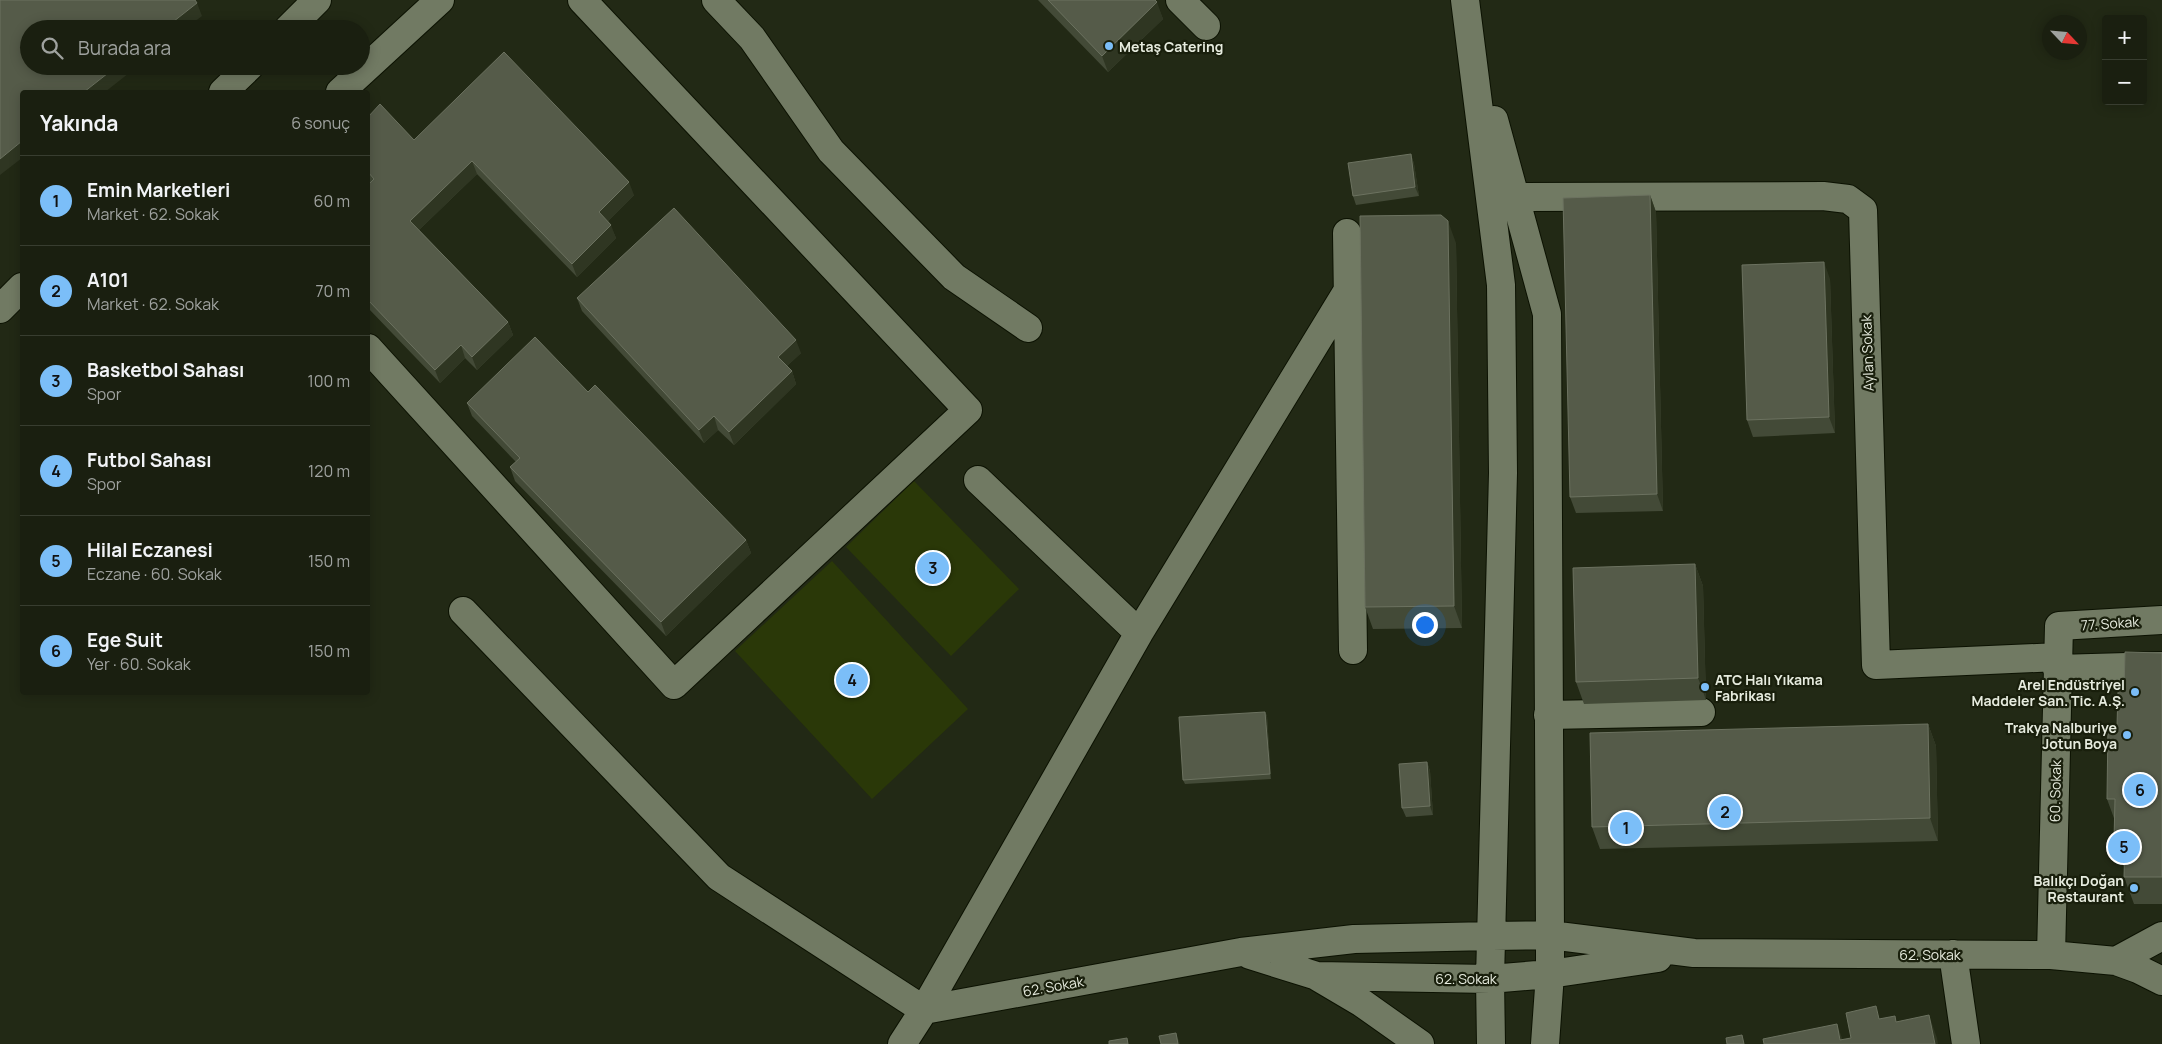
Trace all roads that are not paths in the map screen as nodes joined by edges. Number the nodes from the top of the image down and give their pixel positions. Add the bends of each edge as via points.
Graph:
1 (317, 0) edge
2 (582, 0) edge
3 (716, 0) edge
4 (1180, 0) edge
5 (426, 5) edge
6 (1465, 8) edge
7 (297, 20) edge
8 (1206, 26) dead end
9 (370, 62) edge
10 (241, 75) edge
11 (357, 75) edge
12 (225, 90) edge
13 (342, 90) edge
14 (1514, 197) junction
15 (1347, 233) dead end
16 (20, 289) edge
17 (1348, 290) junction
18 (0, 309) edge
19 (1028, 328) dead end
20 (370, 350) edge
21 (978, 480) dead end
22 (463, 611) dead end
23 (2162, 620) edge
24 (2059, 626) joint
25 (1139, 633) junction
26 (1353, 650) dead end
27 (2058, 663) junction
28 (2162, 666) edge
29 (1701, 712) dead end
30 (1548, 715) junction
31 (1550, 935) junction
32 (1492, 936) junction
33 (2162, 936) edge
34 (1241, 952) junction
35 (1694, 953) junction
36 (1953, 954) junction
37 (2050, 955) junction
38 (2116, 961) junction
39 (1550, 974) junction
40 (1317, 976) junction
41 (1490, 979) junction
42 (2162, 982) edge
43 (924, 1010) junction
44 (902, 1044) edge
45 (1420, 1044) edge
46 (1491, 1044) edge
47 (1545, 1044) edge
48 (1966, 1044) edge

1 - 7 street
2 - 20 street via 968,410 674,686
3 - 19 street via 752,38 831,151 954,277
4 - 8 street
5 - 9 street
6 - 14 street
6 - 32 street via 1501,285 1503,473
10 - 12 street
11 - 13 street
14 - 27 street, Aylan Sokak via 1823,196 1848,199 1863,210 1876,665
14 - 30 street via 1547,314
15 - 17 street
16 - 18 street
17 - 25 street
17 - 26 street
21 - 25 street
22 - 43 street via 720,877
23 - 24 street, 77. Sokak
24 - 27 street, 60. Sokak
25 - 43 street
27 - 28 street
27 - 37 street, 60. Sokak
29 - 30 street
30 - 31 street
31 - 32 street, 62. Sokak
31 - 35 street, 62. Sokak
31 - 39 street
32 - 34 street, 62. Sokak via 1354,939
32 - 41 street
33 - 38 street
34 - 40 street, 62. Sokak
34 - 43 street, 62. Sokak
35 - 36 street, 62. Sokak
35 - 39 street, 62. Sokak
36 - 37 street, 62. Sokak
36 - 48 street
37 - 38 street, 62. Sokak
38 - 42 street, 62. Sokak
39 - 41 street, 62. Sokak
39 - 47 street
40 - 41 street, 62. Sokak
40 - 45 street
41 - 46 street
43 - 44 street

